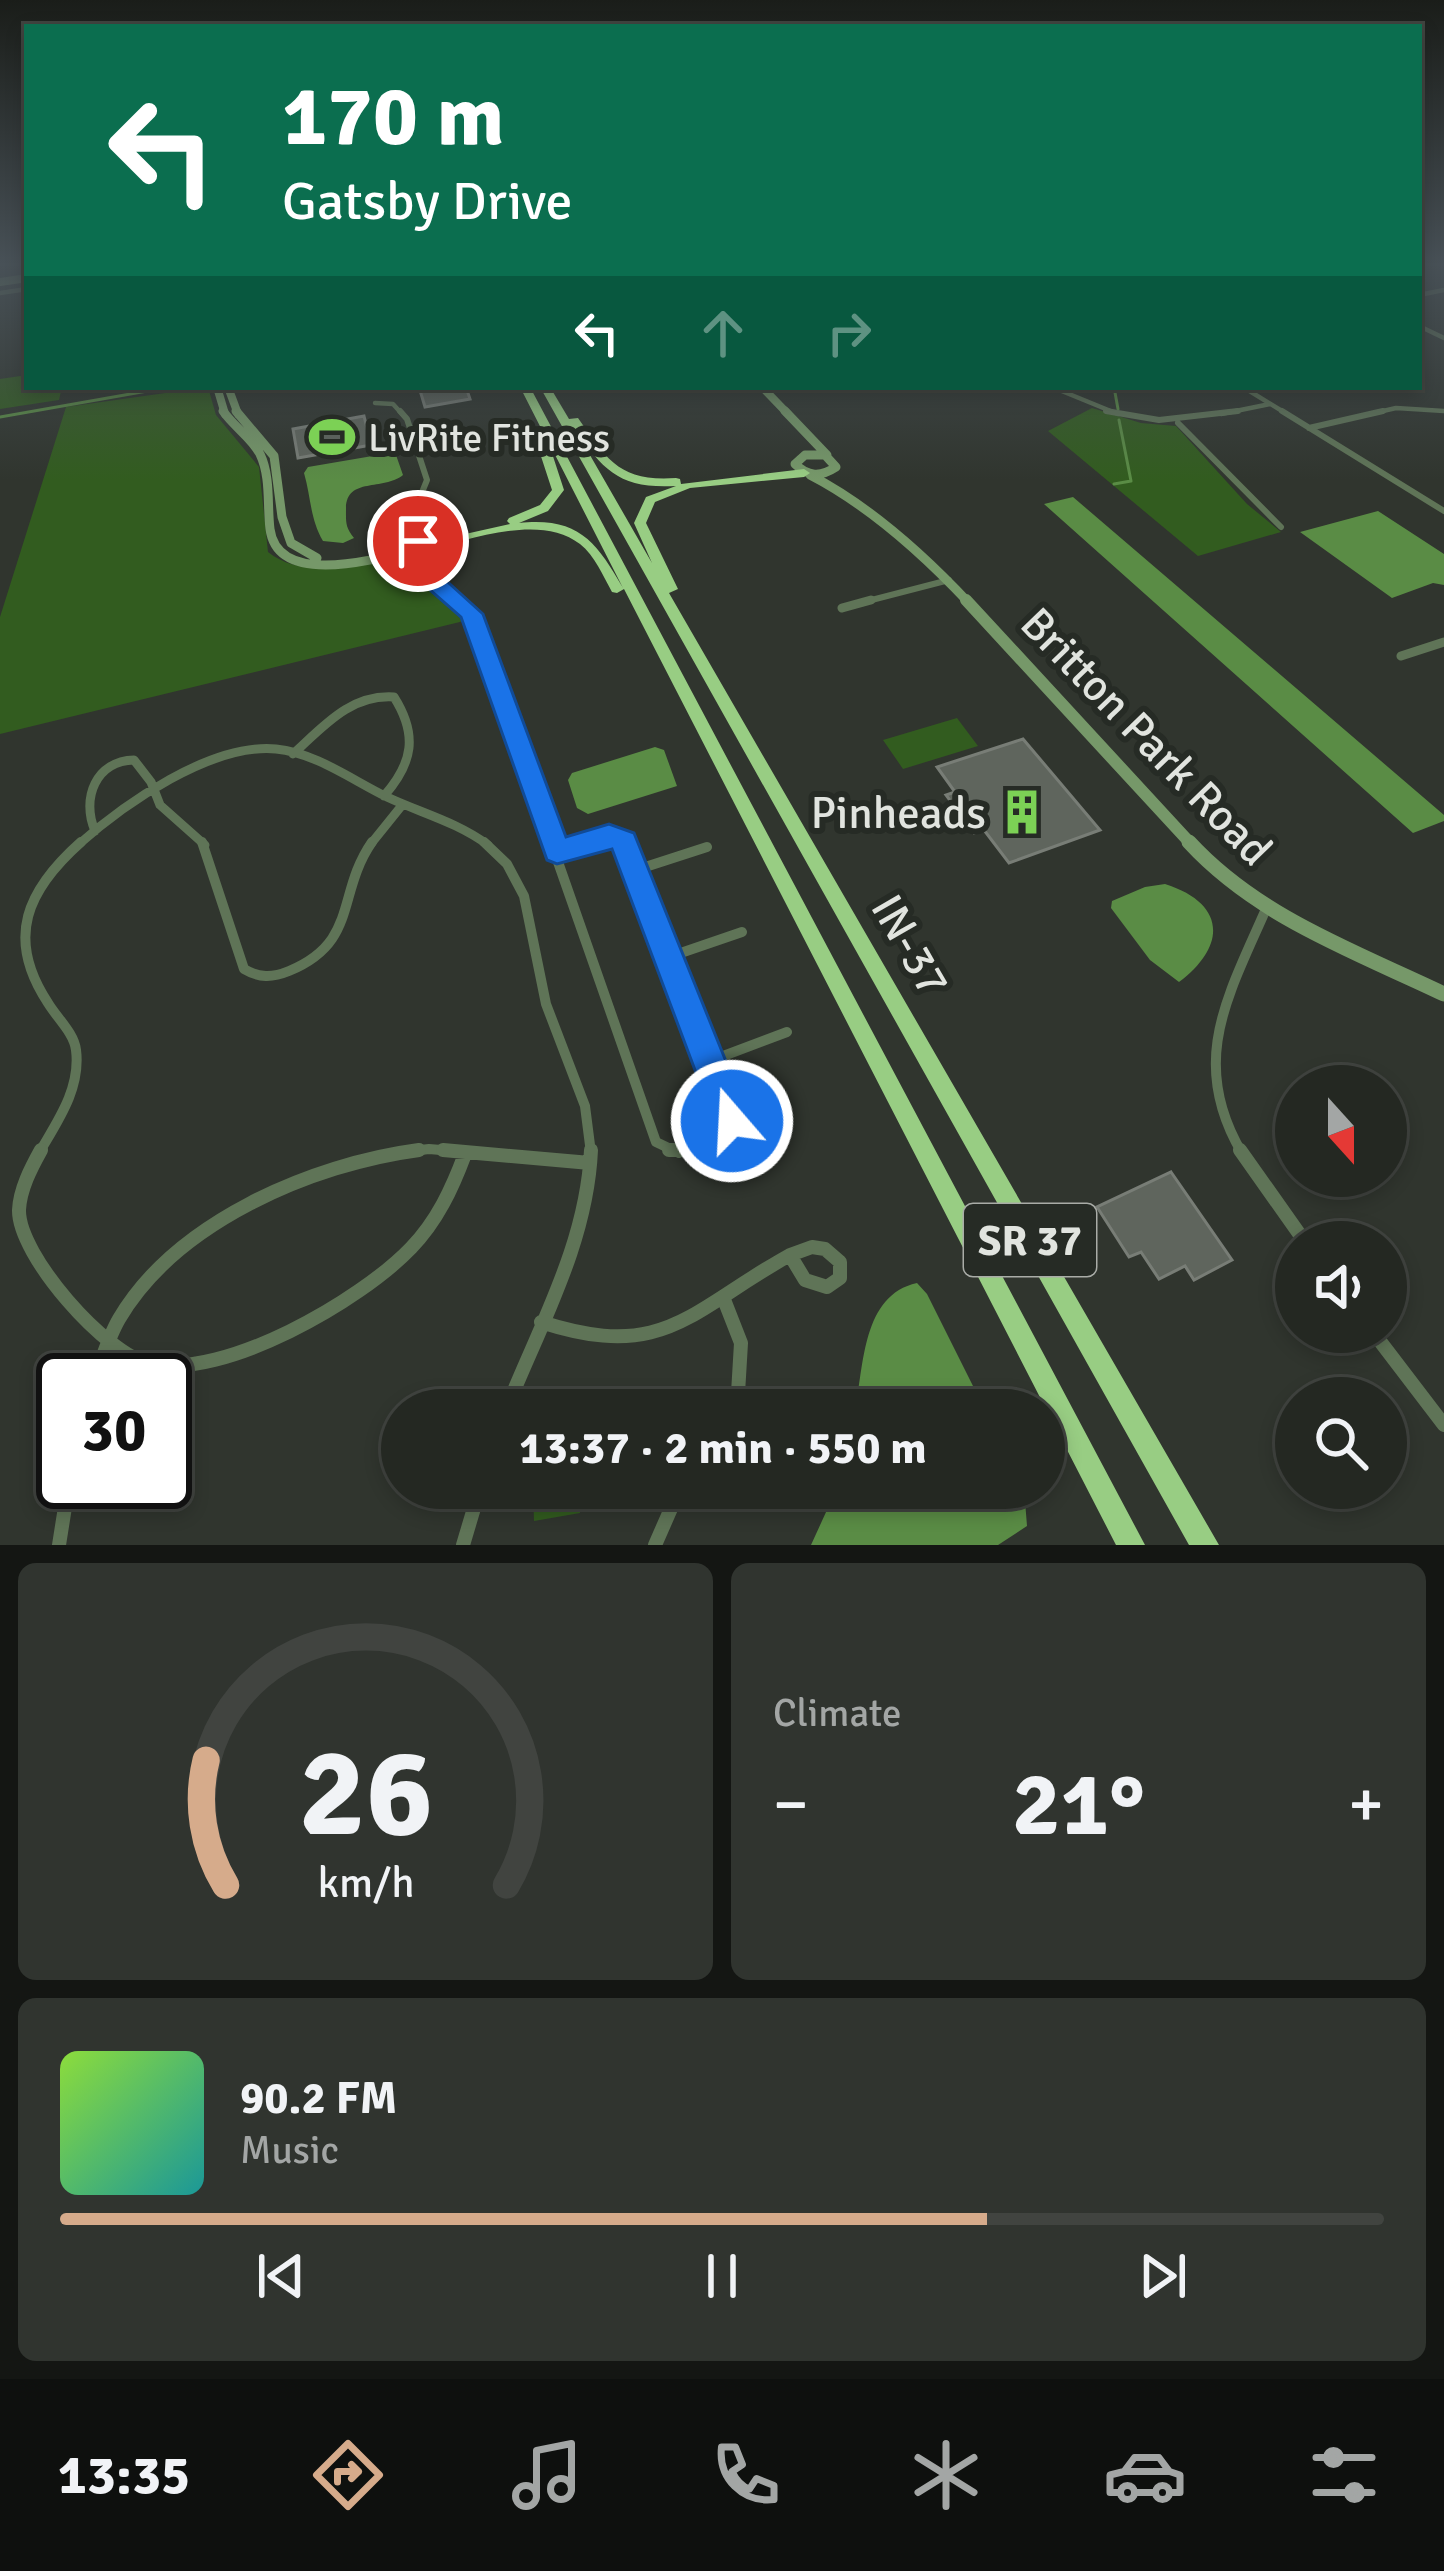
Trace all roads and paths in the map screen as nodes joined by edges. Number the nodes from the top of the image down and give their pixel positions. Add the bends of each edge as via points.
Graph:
1 (218, 390) edge
2 (229, 390) edge
3 (525, 390) edge
4 (526, 390) edge
5 (550, 390) edge
6 (550, 390) edge
7 (765, 390) edge
8 (1059, 390) edge
9 (1248, 390) edge
10 (375, 403) dead end
11 (1270, 404) junction
12 (779, 406) junction
13 (1444, 411) edge
14 (1178, 423) junction
15 (1309, 428) junction
16 (802, 457) junction
17 (833, 462) junction
18 (807, 474) junction
19 (1444, 511) edge
20 (1281, 526) dead end
21 (885, 527) junction
22 (420, 544) junction
23 (302, 559) junction
24 (949, 580) junction
25 (842, 608) dead end
26 (1444, 642) edge
27 (697, 651) junction
28 (1401, 656) dead end
29 (668, 666) junction
30 (293, 754) junction
31 (154, 793) junction
32 (384, 796) junction
33 (404, 804) junction
34 (94, 831) junction
35 (707, 847) dead end
36 (557, 852) junction
37 (636, 870) junction
38 (1266, 909) junction
39 (742, 932) dead end
40 (670, 957) junction
41 (1444, 994) edge
42 (787, 1032) dead end
43 (710, 1061) junction
44 (465, 1154) junction
45 (590, 1163) junction
46 (1290, 1221) edge
47 (790, 1255) dead end
48 (723, 1297) junction
49 (541, 1322) junction
50 (109, 1339) junction
51 (104, 1353) edge
52 (1389, 1353) edge
53 (514, 1389) edge
54 (738, 1389) edge
55 (1444, 1425) edge
56 (64, 1509) edge
57 (474, 1509) edge
58 (671, 1509) edge
59 (58, 1545) edge
60 (464, 1545) edge
61 (655, 1545) edge
62 (1132, 1545) edge
63 (1205, 1545) edge

1 - 23 street via 222,414 262,460 275,549
2 - 23 street via 236,415 275,458 285,539
3 - 22 highway via 559,484 556,496 519,520
4 - 29 highway, IN-37 / SR 37
5 - 16 highway via 608,468 630,480 663,483
6 - 27 highway, IN-37 / SR 37
7 - 12 street, Britton Park Road
8 - 14 street via 1115,415
9 - 11 street
10 - 22 street via 393,404 407,418 427,480 412,514
11 - 14 street
11 - 15 street
12 - 16 street, Britton Park Road via 806,445
12 - 17 street, Britton Park Road
13 - 15 street via 1396,408
14 - 20 street
15 - 19 street
16 - 17 street
16 - 18 street, Britton Park Road via 796,467
17 - 18 street via 824,475
17 - 21 street, Britton Park Road
18 - 21 street, Britton Park Road
18 - 27 highway via 676,487 641,512
21 - 24 street, Britton Park Road
22 - 23 street via 344,564
22 - 29 highway via 525,527 576,535
22 - 36 street via 430,578 472,614
24 - 25 street
24 - 38 street, Britton Park Road via 1217,872
26 - 28 street
27 - 63 highway, IN-37 / SR 37
29 - 62 highway, IN-37 / SR 37
30 - 31 street via 242,750
30 - 32 street
30 - 32 street via 357,700 394,697 413,752
31 - 33 street via 209,851 244,969 256,977 293,969 334,941 363,856
31 - 34 street
31 - 34 street via 134,760 106,766 88,817
32 - 33 street
33 - 45 street via 461,828 515,877 545,1001 582,1091
34 - 50 street via 48,877 23,930 26,970 74,1040 77,1064 26,1178 18,1218 32,1252
35 - 37 street
36 - 37 street via 619,836
36 - 43 street via 645,1114 667,1153 710,1148 727,1132 730,1111
37 - 40 street
38 - 41 street, Britton Park Road
38 - 46 street via 1220,1021 1214,1076 1245,1159
39 - 40 street
40 - 43 street
42 - 43 street
44 - 45 street
44 - 50 street via 429,1148 365,1157 259,1199 169,1257
44 - 50 street via 449,1196 415,1245 377,1282 326,1312 198,1362 145,1363
45 - 49 street via 574,1240
47 - 48 street
48 - 49 street via 686,1321 631,1340 577,1337
48 - 54 street via 741,1343
49 - 53 street
50 - 51 street
52 - 55 street
56 - 59 street
57 - 60 street
58 - 61 street

